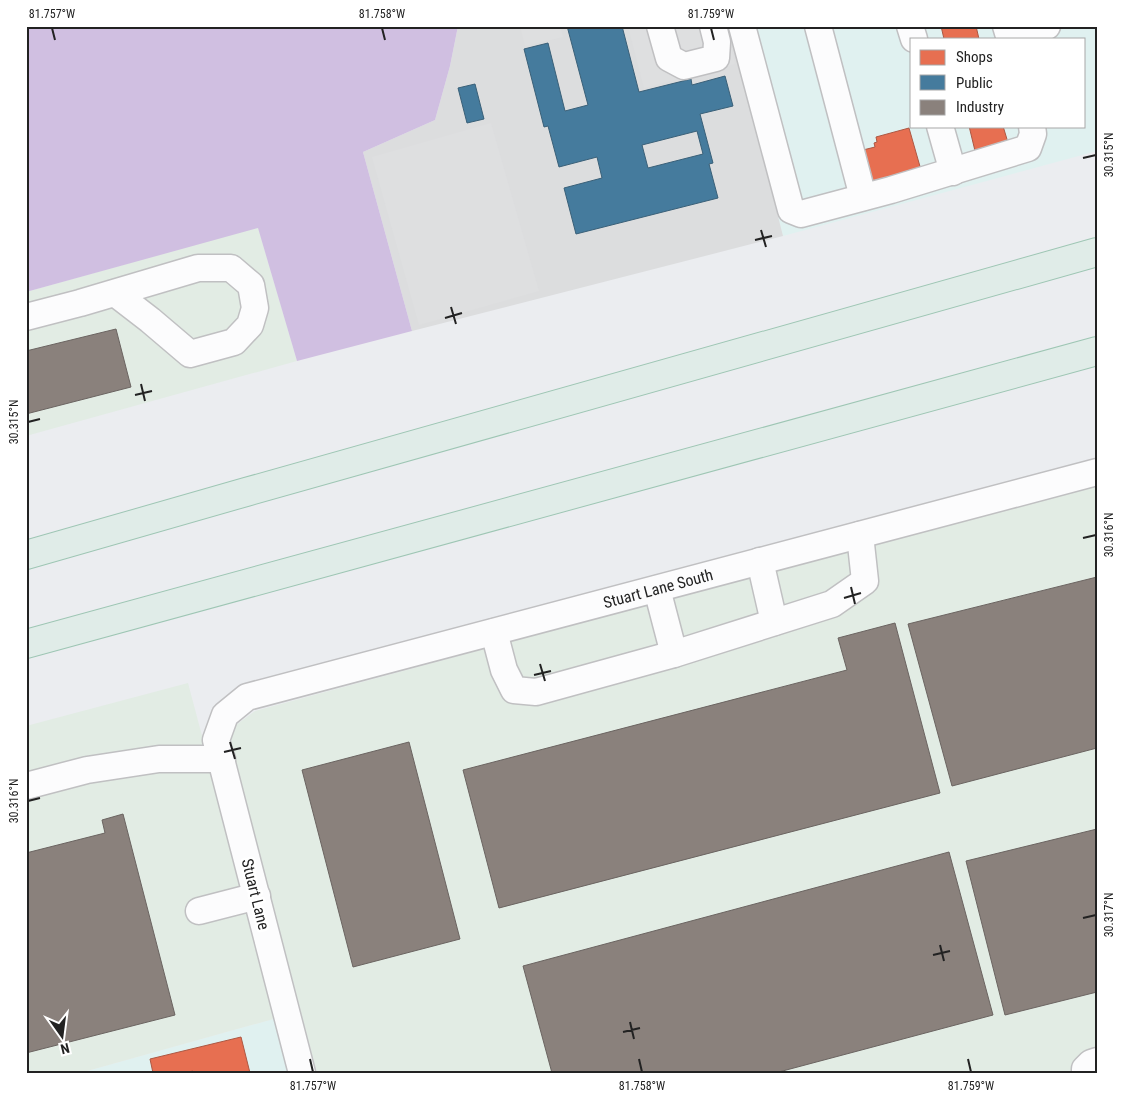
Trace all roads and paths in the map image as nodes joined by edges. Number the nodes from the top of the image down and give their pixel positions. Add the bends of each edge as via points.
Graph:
1 (660, 26) edge
2 (713, 26) edge
3 (742, 26) edge
4 (818, 26) edge
5 (910, 26) edge
6 (1047, 26) edge
7 (1009, 34) edge
8 (914, 38) edge
9 (941, 128) edge
10 (1032, 128) edge
11 (953, 172) junction
12 (862, 198) junction
13 (1097, 252) edge
14 (115, 293) junction
15 (26, 317) edge
16 (1097, 351) edge
17 (1097, 472) edge
18 (860, 535) junction
19 (26, 555) edge
20 (760, 561) junction
21 (657, 588) junction
22 (774, 622) junction
23 (494, 632) junction
24 (26, 644) edge
25 (674, 654) junction
26 (225, 715) joint
27 (222, 759) junction
28 (26, 786) edge
29 (257, 896) junction
30 (199, 911) dead end
31 (1097, 1061) edge
32 (302, 1073) edge
33 (1086, 1073) edge

1 - 2 street via 669,58 684,66 716,58
3 - 12 street via 791,210 801,214
4 - 12 street
5 - 8 street
6 - 7 street
9 - 11 street
10 - 11 street via 1034,134 1028,148
11 - 12 street
13 - 19 highway
14 - 14 street via 198,268 231,268 251,285 255,308 250,325 234,342 190,354
14 - 15 street
16 - 24 highway
17 - 18 street, Stuart Lane South
18 - 20 street, Stuart Lane South
18 - 22 street via 864,581 832,604
20 - 21 street, Stuart Lane South
20 - 22 street
21 - 23 street, Stuart Lane South
21 - 25 street
22 - 25 street
23 - 25 street via 504,670 514,690 536,692
23 - 26 street, Stuart Lane South via 247,697
26 - 27 street, Stuart Lane via 216,740
27 - 28 street via 159,760 87,770
27 - 29 street, Stuart Lane
29 - 30 street
29 - 32 street, Stuart Lane
31 - 33 street via 1085,1069

